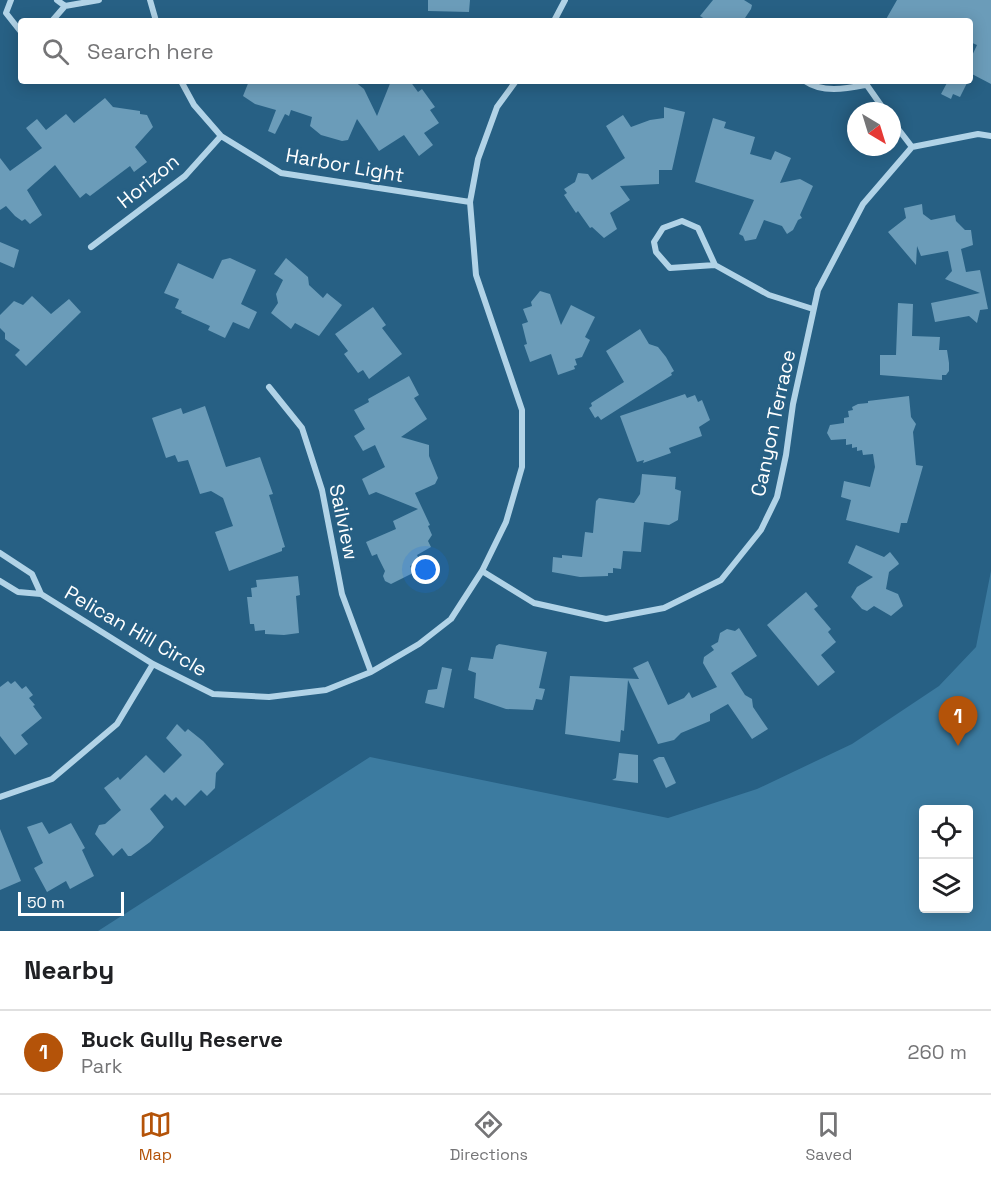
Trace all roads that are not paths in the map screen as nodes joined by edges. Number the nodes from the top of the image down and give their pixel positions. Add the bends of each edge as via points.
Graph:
1 (11, 0) edge
2 (57, 0) edge
3 (99, 0) edge
4 (150, 0) edge
5 (565, 0) edge
6 (65, 6) junction
7 (55, 18) edge
8 (155, 18) edge
9 (556, 18) edge
10 (18, 28) edge
11 (183, 84) edge
12 (514, 84) edge
13 (814, 84) edge
14 (858, 84) edge
15 (865, 84) edge
16 (878, 102) edge
17 (901, 133) edge
18 (222, 136) junction
19 (991, 136) edge
20 (912, 147) junction
21 (470, 202) junction
22 (91, 247) dead end
23 (715, 265) junction
24 (813, 309) junction
25 (269, 387) dead end
26 (0, 553) edge
27 (482, 571) junction
28 (0, 581) edge
29 (41, 594) junction
30 (153, 664) junction
31 (371, 672) junction
32 (0, 797) edge

1 - 10 street via 6,13
2 - 6 street
3 - 6 street
4 - 8 street
5 - 9 street
6 - 7 street
11 - 18 street, Harbor Light via 194,105
12 - 21 street, Pelican Hill Circle via 497,107 478,159
13 - 14 street via 830,89
15 - 16 street
17 - 20 street
18 - 21 street, Harbor Light via 281,173
18 - 22 street, Horizon via 185,176
19 - 20 street via 978,134
20 - 24 street, Canyon Terrace via 863,204 826,272
21 - 27 street, Pelican Hill Circle via 476,275 522,410 522,467 506,522
23 - 23 street via 698,228 682,221 663,228 654,242 656,252 670,268
23 - 24 street via 769,296
24 - 27 street, Canyon Terrace via 777,497 761,530 721,580 664,608 606,619 534,603
25 - 31 street, Sailview via 302,428 322,490 342,594
26 - 29 street, Pelican Hill Circle via 32,574
27 - 31 street, Pelican Hill Circle via 450,619
28 - 29 street, Pelican Hill Circle via 18,592
29 - 30 street, Pelican Hill Circle
30 - 31 street, Pelican Hill Circle via 213,694 269,697 326,690
30 - 32 street via 117,724 52,779

